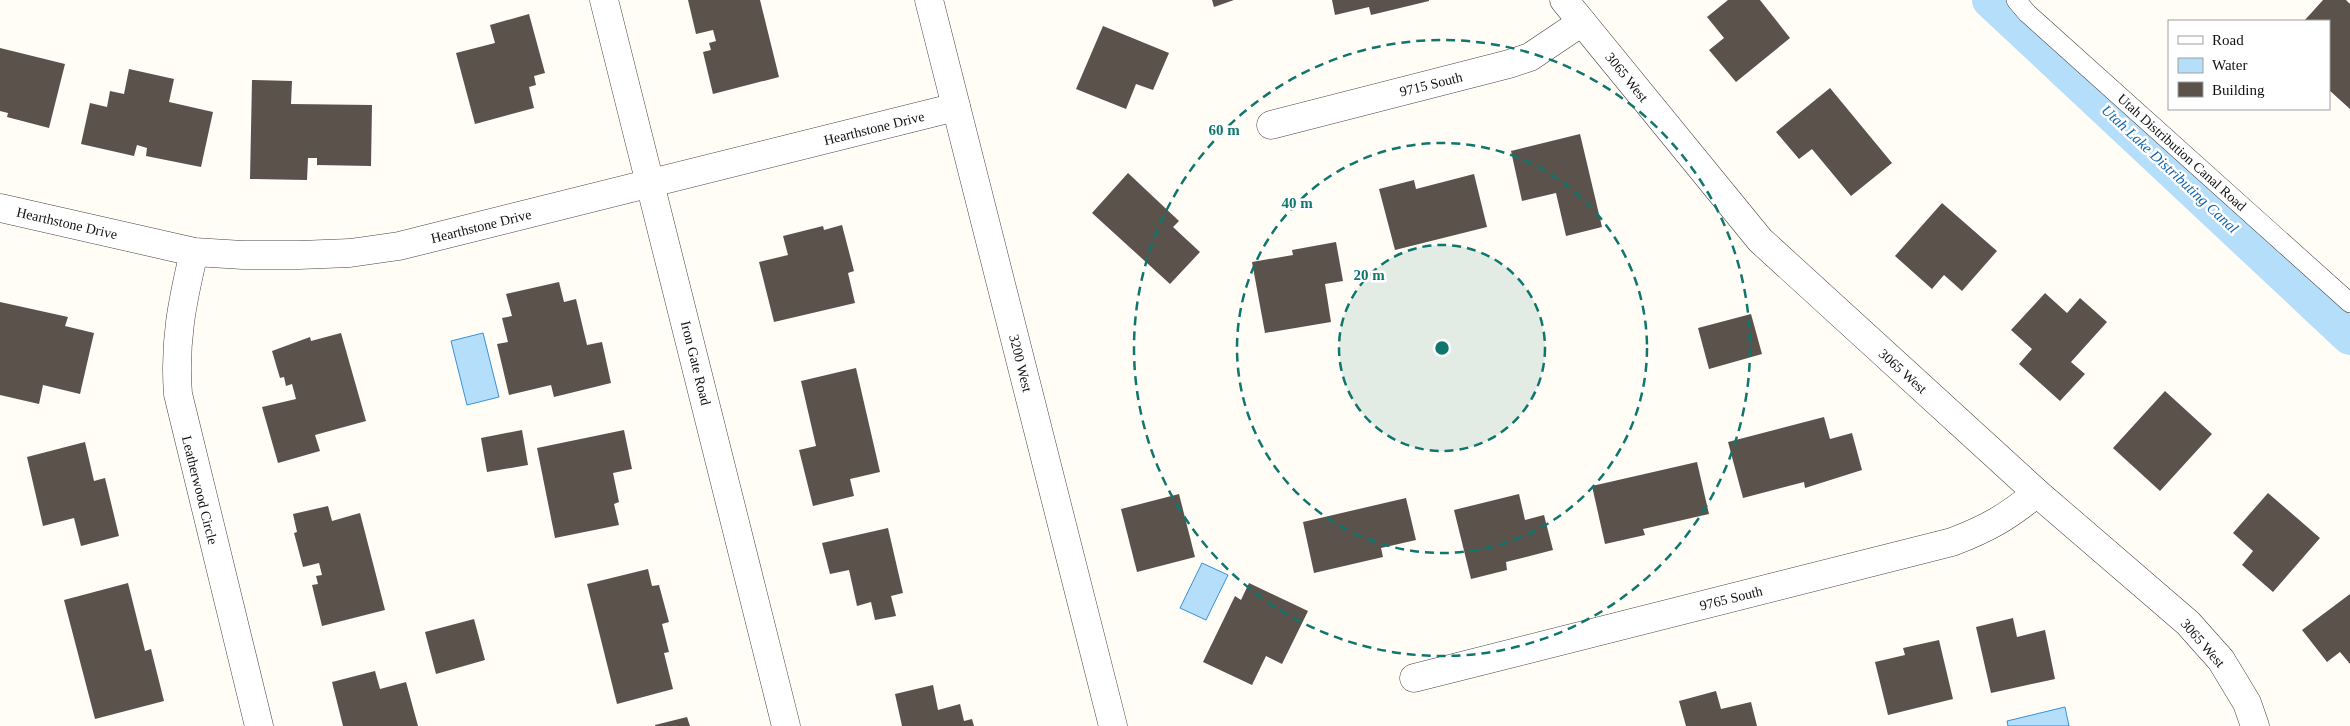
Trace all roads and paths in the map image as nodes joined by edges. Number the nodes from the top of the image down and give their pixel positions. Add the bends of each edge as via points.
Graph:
1 (604, 0) edge
2 (929, 0) edge
3 (1564, 0) edge
4 (2016, 0) edge
5 (1582, 22) junction
6 (956, 107) junction
7 (1271, 125) dead end
8 (651, 183) junction
9 (0, 208) edge
10 (194, 252) junction
11 (2350, 303) edge
12 (2037, 493) junction
13 (1414, 678) dead end
14 (259, 726) edge
15 (786, 726) edge
16 (1113, 726) edge
17 (2255, 726) edge

1 - 8 street, Iron Gate Road
2 - 6 street, 3200 West
3 - 5 street, 3065 West
4 - 11 lane, Utah Distribution Canal Road
5 - 7 street, 9715 South via 1542,49 1509,64
5 - 12 street, 3065 West via 1760,240
6 - 8 street, Hearthstone Drive
6 - 16 street, 3200 West
8 - 10 street, Hearthstone Drive via 399,246 350,253 243,255
8 - 15 street, Iron Gate Road
9 - 10 street, Hearthstone Drive
10 - 14 street, Leatherwood Circle via 178,329 175,362 178,394
12 - 13 street, 9765 South via 2006,518 1952,542
12 - 17 street, 3065 West via 2188,623 2221,660 2246,703

